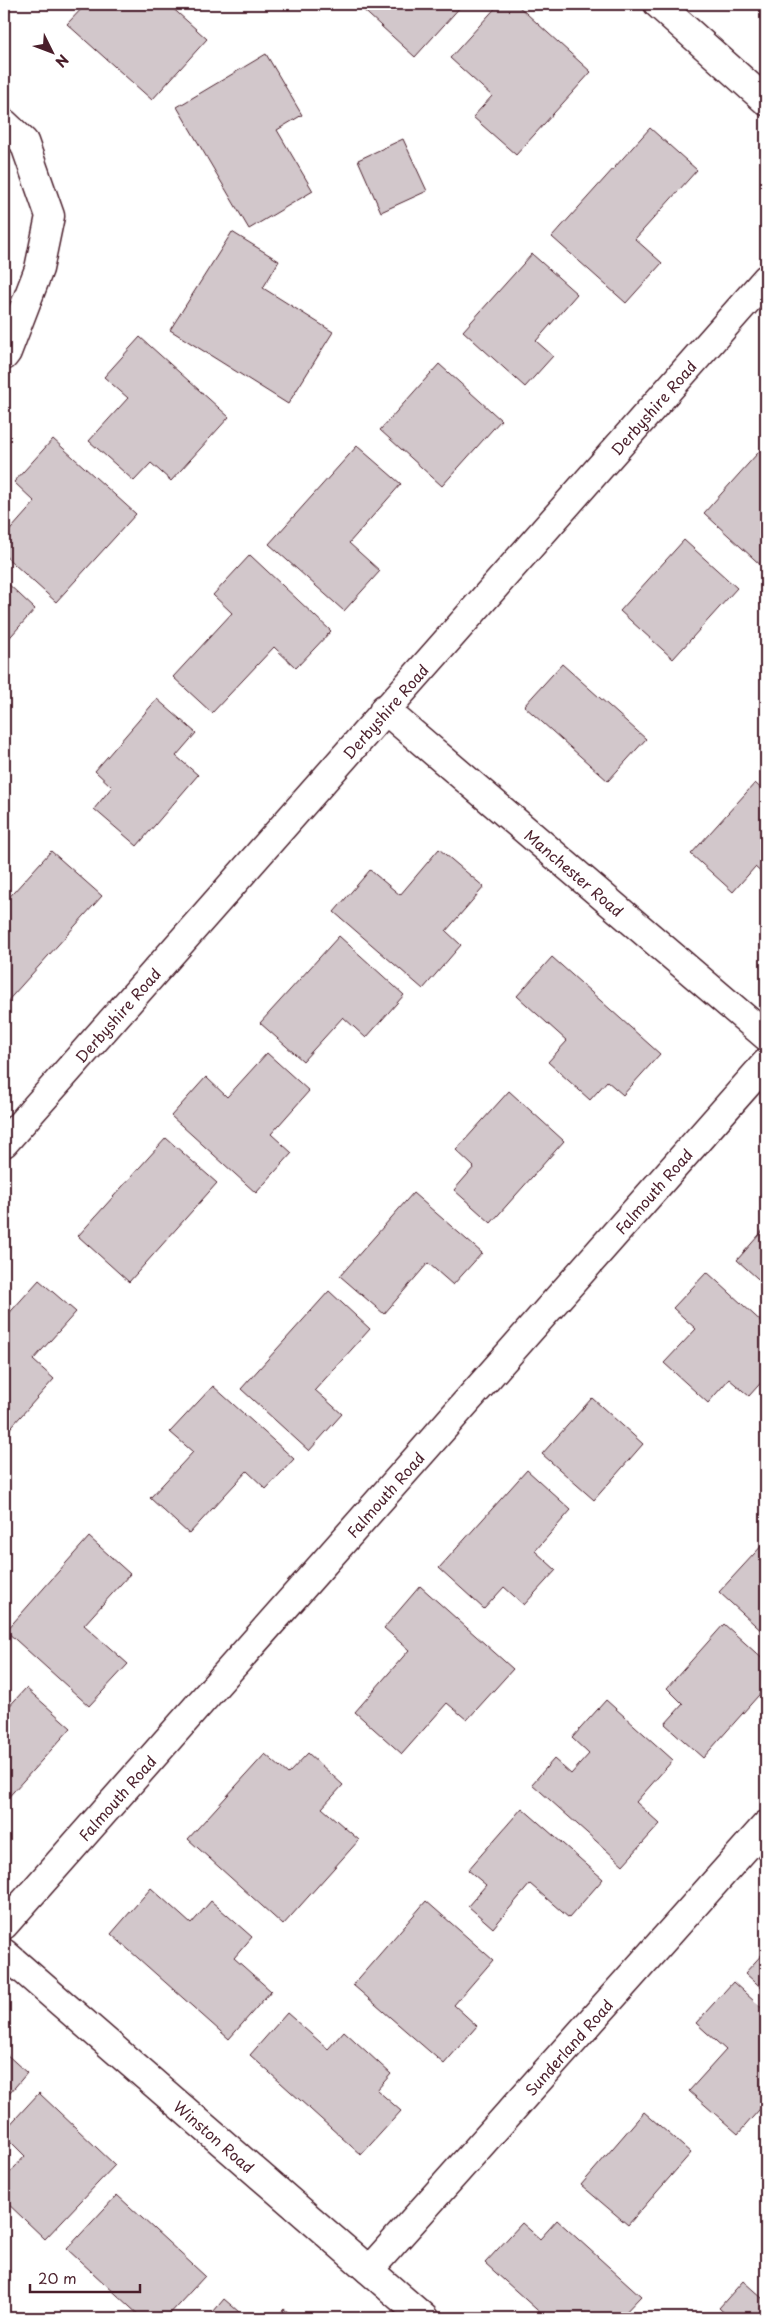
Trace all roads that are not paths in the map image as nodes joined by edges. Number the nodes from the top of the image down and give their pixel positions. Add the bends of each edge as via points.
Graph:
1 (658, 4) edge
2 (766, 101) edge
3 (4, 123) edge
4 (766, 279) edge
5 (4, 356) edge
6 (384, 709) junction
7 (766, 1036) edge
8 (766, 1063) edge
9 (4, 1142) edge
10 (766, 1824) edge
11 (4, 1924) edge
12 (4, 1953) edge
13 (369, 2270) junction
14 (424, 2318) edge

1 - 2 street
3 - 5 street via 24,142 50,216 40,269
4 - 6 street, Derbyshire Road
6 - 7 street, Manchester Road
6 - 9 street, Derbyshire Road
8 - 11 street, Falmouth Road
10 - 13 street, Sunderland Road
12 - 13 street, Winston Road
13 - 14 street, Winston Road

